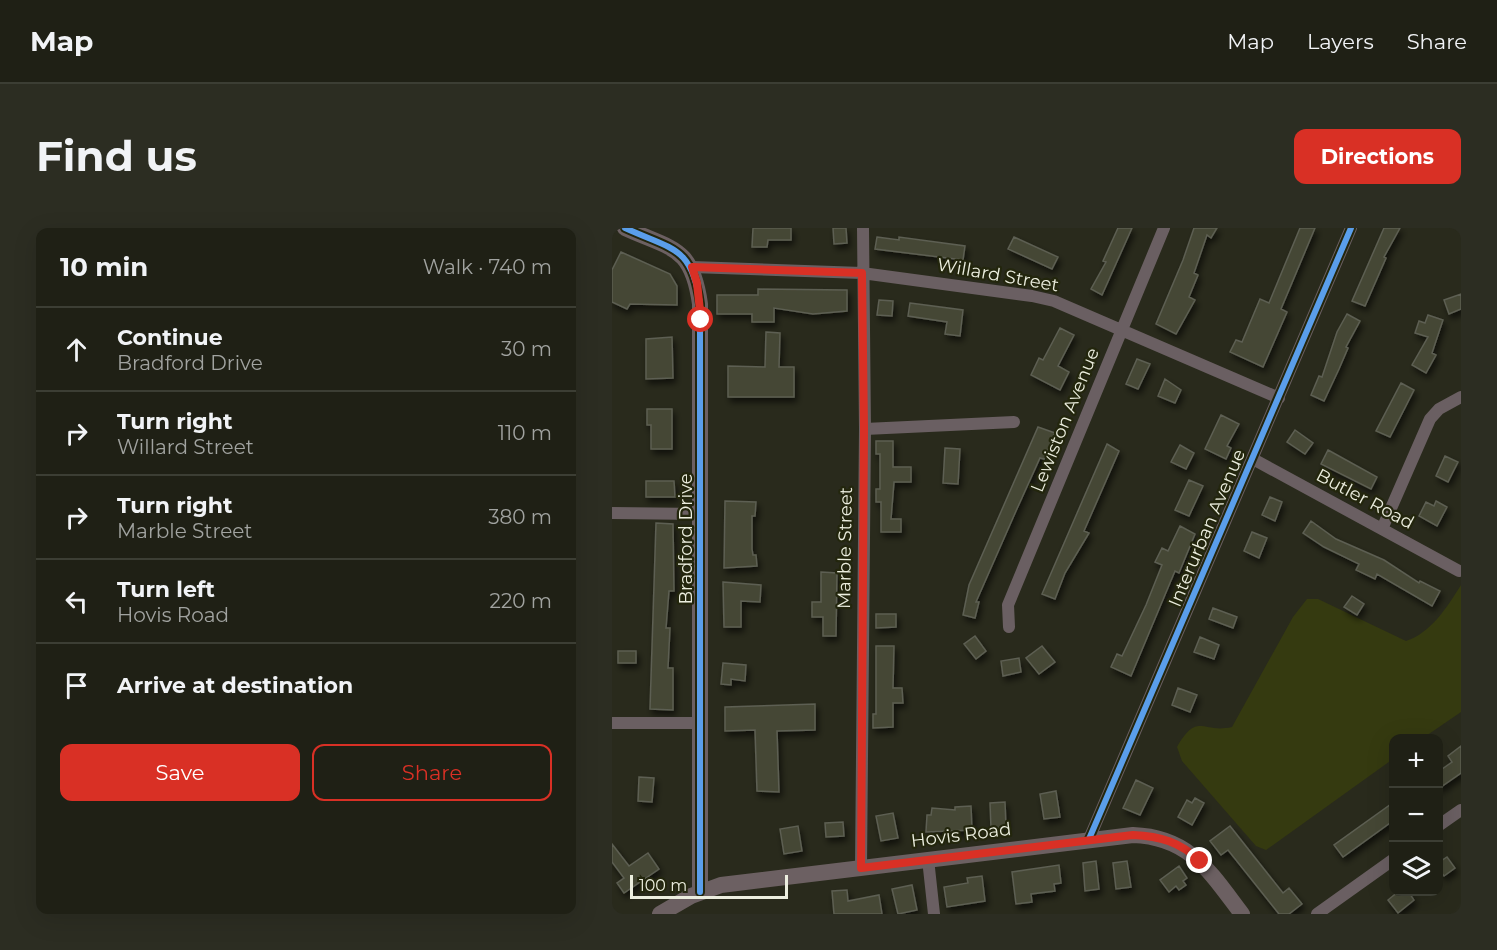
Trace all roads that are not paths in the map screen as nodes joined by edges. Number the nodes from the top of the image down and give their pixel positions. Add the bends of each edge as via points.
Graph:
1 (625, 228) edge
2 (863, 228) edge
3 (1164, 228) edge
4 (1351, 228) edge
5 (692, 267) junction
6 (862, 273) junction
7 (1121, 330) junction
8 (1461, 397) edge
9 (1279, 398) junction
10 (1014, 422) dead end
11 (864, 429) junction
12 (1253, 459) junction
13 (612, 513) edge
14 (701, 514) junction
15 (1382, 529) junction
16 (1459, 571) dead end
17 (1009, 627) dead end
18 (612, 723) edge
19 (700, 723) junction
20 (1461, 810) edge
21 (1443, 823) edge
22 (1089, 839) junction
23 (928, 859) junction
24 (1389, 862) edge
25 (861, 868) junction
26 (700, 892) junction
27 (660, 914) edge
28 (934, 914) edge
29 (1242, 914) edge
30 (1317, 914) edge

1 - 5 street via 677,252
2 - 6 street, Marble Street
3 - 7 street, Lewiston Avenue
4 - 9 street, Interurban Avenue
5 - 6 street, Willard Street
5 - 14 street, Bradford Drive via 701,327
6 - 7 street, Willard Street via 1032,296 1054,301
6 - 11 street, Marble Street
7 - 9 street, Willard Street
7 - 17 street, Lewiston Avenue via 1008,604
8 - 15 street via 1430,419
9 - 12 street, Interurban Avenue
10 - 11 street
11 - 25 street, Marble Street
12 - 15 street, Butler Road
12 - 22 street, Interurban Avenue
13 - 14 street
14 - 19 street, Bradford Drive
15 - 16 street, Butler Road
18 - 19 street
19 - 26 street, Bradford Drive
20 - 21 street
22 - 23 street, Hovis Road
22 - 29 street, Hovis Road via 1152,836 1173,842 1200,861
23 - 25 street, Hovis Road
23 - 28 street
24 - 30 street
25 - 26 street, Hovis Road via 721,885
26 - 27 street, Hovis Road

